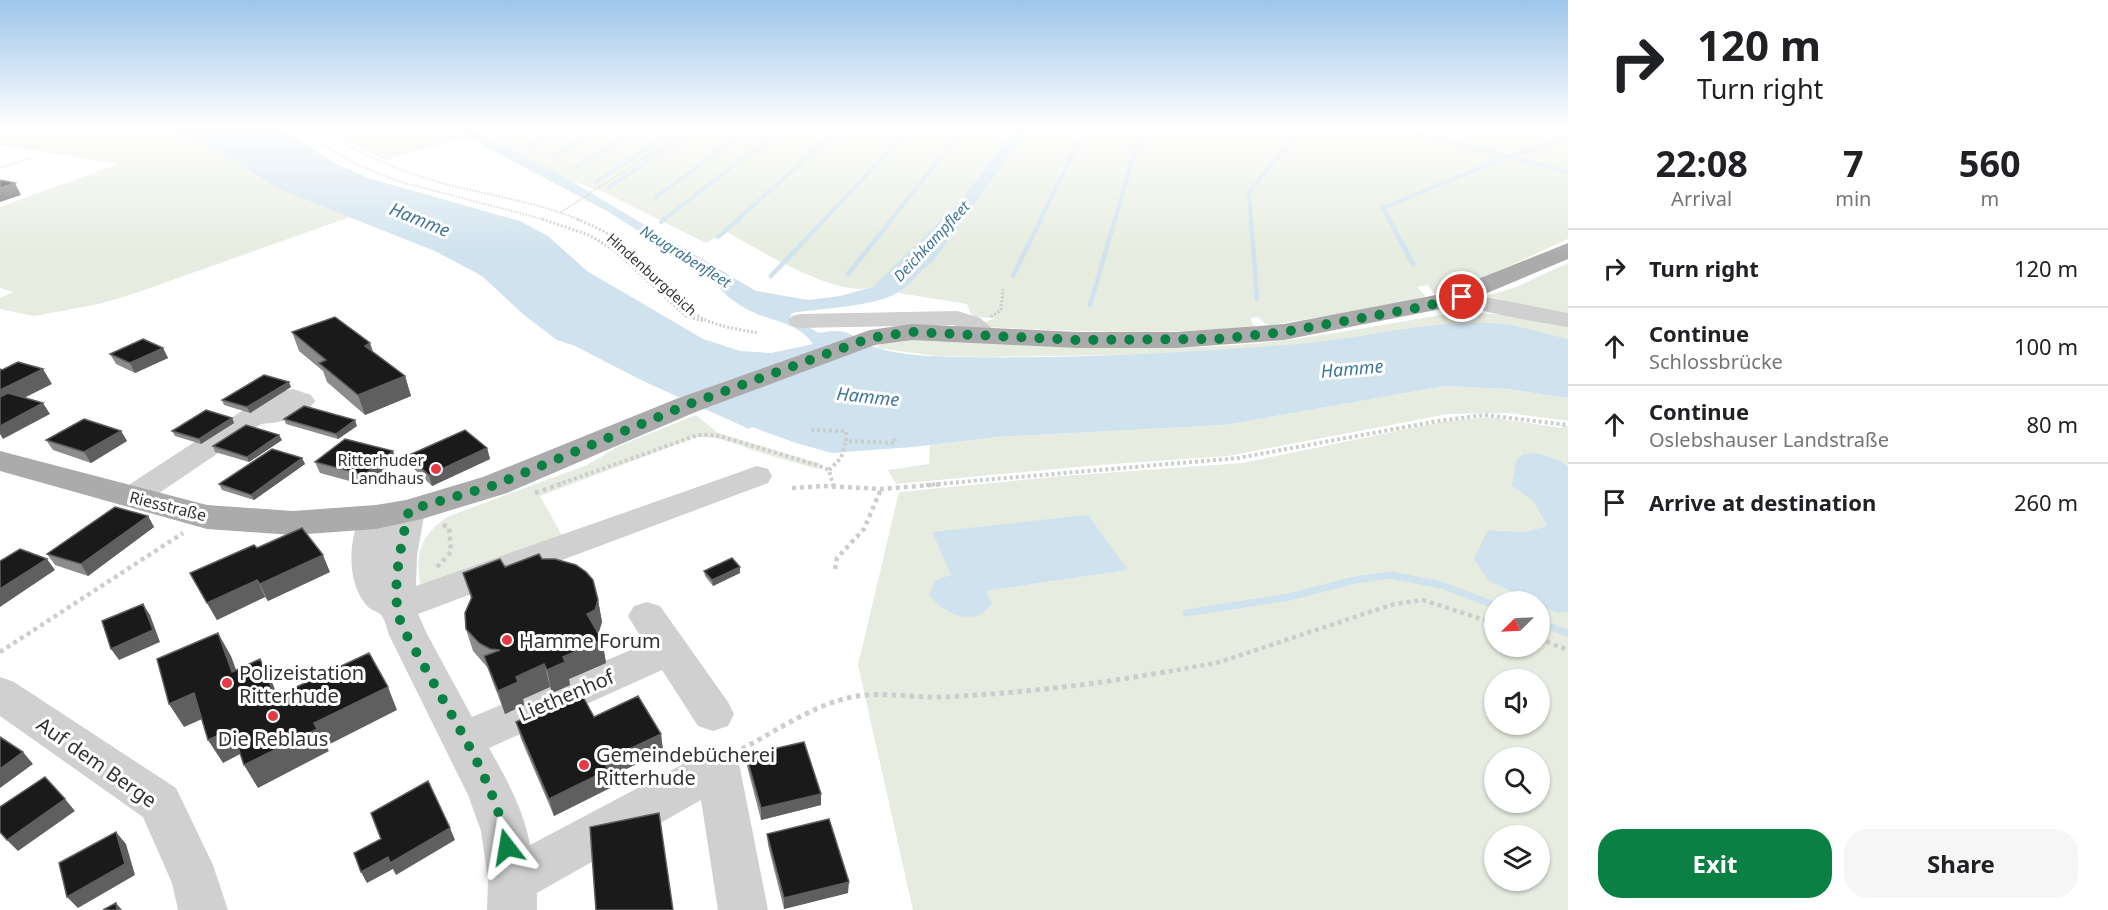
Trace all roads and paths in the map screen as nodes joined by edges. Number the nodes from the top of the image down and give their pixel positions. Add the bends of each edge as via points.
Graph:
1 (369, 169) edge
2 (400, 169) edge
3 (627, 169) edge
4 (560, 212) junction
5 (1568, 250) edge
6 (1003, 290) dead end
7 (1462, 297) junction
8 (1568, 320) edge
9 (800, 321) dead end
10 (712, 322) junction
11 (980, 329) junction
12 (758, 333) dead end
13 (254, 416) dead end
14 (1568, 425) edge
15 (811, 430) dead end
16 (894, 436) dead end
17 (846, 441) junction
18 (1, 462) edge
19 (829, 470) junction
20 (757, 476) dead end
21 (834, 487) junction
22 (792, 488) dead end
23 (881, 489) junction
24 (534, 494) dead end
25 (132, 497) junction
26 (392, 514) junction
27 (207, 517) junction
28 (835, 569) dead end
29 (431, 576) dead end
30 (397, 608) junction
31 (647, 616) dead end
32 (1484, 620) edge
33 (1550, 643) edge
34 (669, 650) junction
35 (1568, 650) edge
36 (0, 652) edge
37 (0, 694) edge
38 (713, 714) dead end
39 (464, 740) junction
40 (718, 768) junction
41 (512, 895) edge
42 (203, 910) edge
43 (743, 910) edge

1 - 10 path via 397,181 512,209 589,235 614,250 687,317
2 - 4 path, Hindenburgdeich
3 - 4 path
4 - 10 path, Hindenburgdeich via 613,236 693,314
5 - 7 main road, Riesstraße
6 - 11 path via 1001,310
7 - 8 street
7 - 11 main road, Riesstraße via 1284,332 1218,339 1077,340
9 - 11 street via 957,318
10 - 12 path, Hindenburgdeich
11 - 26 main road, Riesstraße via 870,338 687,405 495,485
13 - 25 street
14 - 23 path via 1485,415 1238,458
15 - 17 path via 846,431
16 - 17 path via 895,443
17 - 19 path via 843,458
18 - 25 main road, Riesstraße
19 - 21 path
19 - 24 path via 716,435 698,435
20 - 30 street
21 - 22 path
21 - 23 path
23 - 28 path via 864,529 837,558
25 - 27 main road, Riesstraße
26 - 27 main road, Riesstraße via 293,523
26 - 29 path via 449,527 451,552
26 - 30 street via 370,542 370,573 380,596
27 - 36 path
30 - 39 street
31 - 34 street
32 - 40 path via 1423,600 1394,604 1220,662 1111,682 940,697 858,696 823,706 732,754
33 - 35 path
34 - 38 street
34 - 39 street, Liethenhof
37 - 42 street, Auf dem Berge via 160,803 196,882
39 - 41 street via 504,831
40 - 41 street
40 - 43 street

